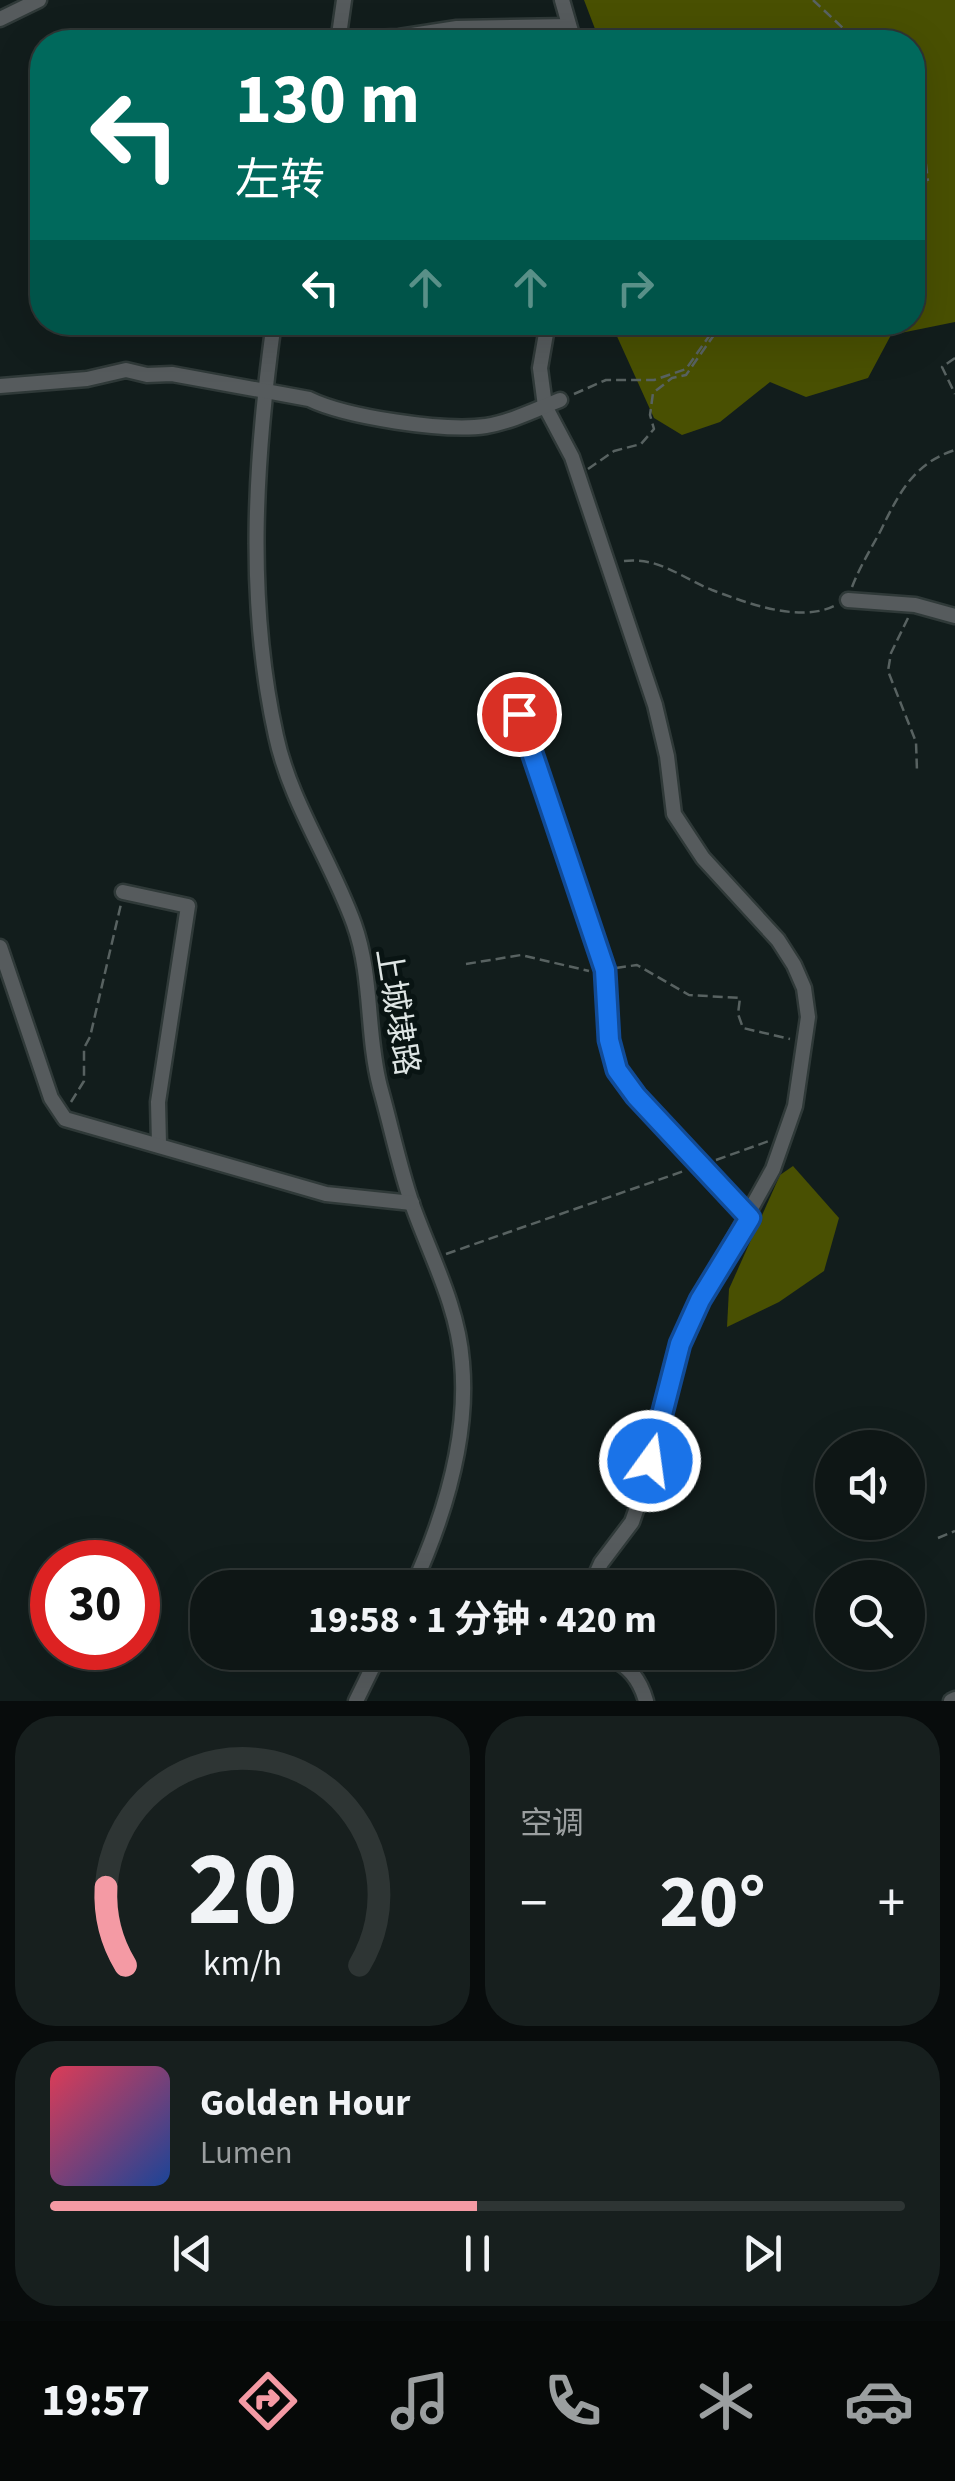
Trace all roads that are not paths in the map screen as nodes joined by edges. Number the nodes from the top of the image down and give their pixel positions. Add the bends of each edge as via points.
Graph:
1 (38, 0) edge
2 (344, 0) edge
3 (562, 0) edge
4 (0, 19) edge
5 (569, 26) junction
6 (340, 30) edge
7 (444, 30) edge
8 (570, 30) edge
9 (272, 335) edge
10 (546, 335) edge
11 (0, 386) edge
12 (264, 394) junction
13 (560, 400) road end
14 (545, 406) junction
15 (848, 600) road end
16 (955, 616) edge
17 (519, 714) dead end
18 (123, 892) road end
19 (0, 947) edge
20 (159, 1144) junction
21 (412, 1203) junction
22 (750, 1218) junction
23 (419, 1570) edge
24 (600, 1570) edge
25 (371, 1670) edge
26 (628, 1670) edge
27 (356, 1701) edge
28 (646, 1701) edge

1 - 4 street
2 - 6 street
3 - 5 street
5 - 7 street
5 - 8 street
9 - 12 street, 上城埭路
10 - 14 street via 540,368
11 - 12 street via 126,370
12 - 14 street via 410,424 485,426
12 - 21 street, 上城埭路 via 255,493 276,737 356,928 379,1080
13 - 14 street
14 - 22 street via 578,474 655,705 674,814 703,858 778,940 804,988 806,1043 785,1136
15 - 16 street
17 - 22 street via 605,970 617,1070
18 - 20 street via 188,906 158,1102
19 - 20 street via 62,1117
20 - 21 street via 326,1194
21 - 23 street, 上城埭路 via 435,1258 462,1360 461,1429 446,1500
22 - 24 street via 680,1344 637,1507
25 - 27 street
26 - 28 street

